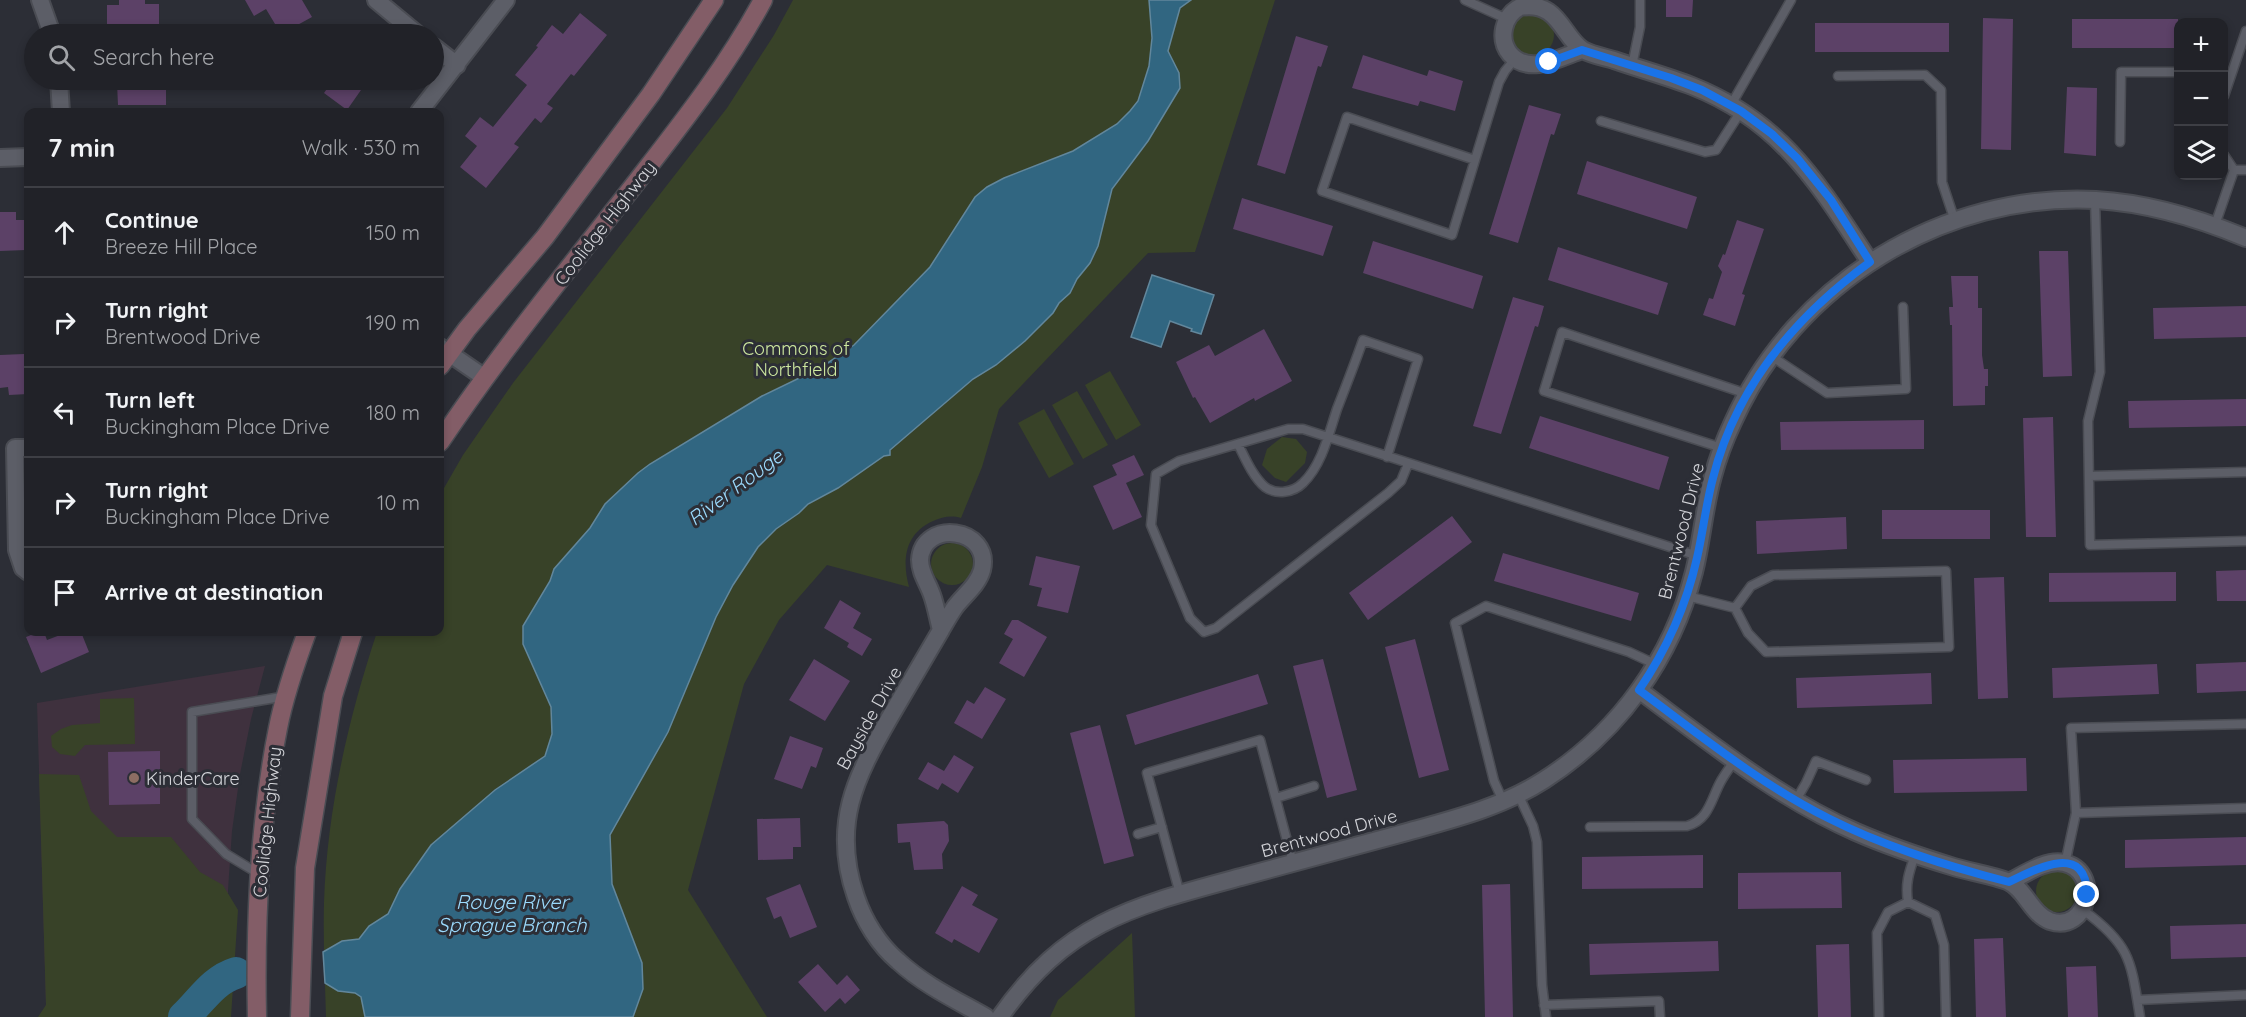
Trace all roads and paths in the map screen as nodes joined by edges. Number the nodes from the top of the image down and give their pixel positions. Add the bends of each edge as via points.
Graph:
1 (40, 0) edge
2 (376, 0) edge
3 (506, 0) edge
4 (714, 0) edge
5 (763, 0) edge
6 (1465, 0) edge
7 (1640, 0) edge
8 (1791, 0) edge
9 (1507, 19) junction
10 (48, 24) edge
11 (405, 24) edge
12 (2246, 31) edge
13 (1582, 50) junction
14 (444, 55) edge
15 (1515, 58) junction
16 (457, 65) junction
17 (1632, 66) junction
18 (2174, 72) edge
19 (2228, 74) edge
20 (1838, 76) dead end
21 (444, 81) edge
22 (60, 90) edge
23 (437, 90) edge
24 (61, 108) edge
25 (422, 108) edge
26 (1736, 108) junction
27 (1601, 121) dead end
28 (2120, 142) dead end
29 (24, 157) edge
30 (0, 158) edge
31 (1474, 160) junction
32 (2228, 162) edge
33 (2234, 170) junction
34 (2246, 170) edge
35 (2095, 200) junction
36 (1955, 221) junction
37 (2215, 225) junction
38 (2246, 238) edge
39 (1870, 262) junction
40 (1903, 308) dead end
41 (444, 354) edge
42 (1771, 356) junction
43 (444, 357) edge
44 (485, 378) junction
45 (1747, 394) junction
46 (444, 436) edge
47 (1328, 437) junction
48 (1238, 444) junction
49 (14, 448) edge
50 (1722, 448) junction
51 (1387, 457) junction
52 (1407, 464) junction
53 (2246, 472) edge
54 (2090, 476) junction
55 (2246, 541) edge
56 (1698, 556) junction
57 (24, 569) edge
58 (1687, 596) junction
59 (1735, 608) junction
60 (941, 630) junction
61 (306, 636) edge
62 (352, 636) edge
63 (1657, 664) junction
64 (1639, 690) junction
65 (287, 696) junction
66 (2246, 724) edge
67 (1735, 760) junction
68 (1866, 780) dead end
69 (1314, 786) dead end
70 (1276, 798) junction
71 (1511, 798) junction
72 (1796, 800) junction
73 (2246, 808) edge
74 (2076, 813) junction
75 (1590, 827) dead end
76 (1162, 828) junction
77 (1138, 834) dead end
78 (1915, 855) junction
79 (1293, 863) junction
80 (2066, 864) junction
81 (259, 874) junction
82 (2009, 882) junction
83 (1180, 894) junction
84 (1908, 902) junction
85 (2083, 910) junction
86 (2246, 995) edge
87 (2138, 1000) junction
88 (1544, 1005) junction
89 (260, 1012) edge
90 (300, 1017) edge
91 (986, 1017) edge
92 (1000, 1017) edge
93 (1546, 1017) edge
94 (1660, 1017) edge
95 (1879, 1017) edge
96 (1946, 1017) edge
97 (2140, 1017) edge

1 - 10 street
2 - 11 street
3 - 16 street
4 - 41 main road via 657,86 552,228
5 - 44 main road, Coolidge Highway via 697,105
6 - 9 lane
7 - 17 lane via 1640,27
8 - 26 lane
9 - 13 street via 1522,5 1549,6
9 - 15 street via 1504,43
12 - 19 lane
13 - 15 street via 1540,63 1523,63
13 - 17 street
14 - 16 street
15 - 31 lane via 1499,82
16 - 21 street
17 - 26 street via 1702,90
18 - 28 lane via 2121,72
20 - 36 lane via 1925,75 1941,90 1942,182
22 - 24 street
23 - 25 street
26 - 27 lane via 1716,150 1711,152
26 - 39 street via 1798,159 1831,200
29 - 30 street
31 - 31 lane via 1347,117 1322,191 1452,235
32 - 33 lane
33 - 34 lane
33 - 37 lane
35 - 36 street, Brentwood Drive via 2017,205
35 - 37 street, Brentwood Drive via 2170,211
35 - 54 lane via 2100,372 2088,421
36 - 39 street, Brentwood Drive
37 - 38 street, Brentwood Drive
39 - 42 street, Brentwood Drive via 1814,307
40 - 42 lane via 1906,389 1827,393
42 - 45 street, Brentwood Drive
43 - 44 street
44 - 46 main road, Coolidge Highway
45 - 50 street, Brentwood Drive
45 - 50 lane via 1562,332 1544,391
47 - 48 lane via 1288,429
47 - 48 lane via 1313,471 1302,484 1279,493 1265,487 1256,477
47 - 51 lane
47 - 51 lane via 1364,340 1418,359
48 - 52 lane via 1179,461 1156,474 1151,525 1190,618 1204,632 1216,628 1388,493 1401,481
49 - 57 street via 17,550
50 - 56 street, Brentwood Drive
51 - 52 lane
52 - 56 lane
53 - 54 lane
54 - 55 lane via 2090,545
56 - 58 street, Brentwood Drive
58 - 59 lane
58 - 63 street, Brentwood Drive
59 - 59 lane via 1751,586 1773,575 1946,572 1949,648 1766,652 1748,633
60 - 60 street, Bayside Drive via 975,584 983,561 971,538 951,532 931,539 920,561
60 - 91 street, Bayside Drive via 859,774 848,814 848,872 858,904 882,945 907,969 943,994
61 - 65 main road, Coolidge Highway
62 - 90 main road via 333,696 305,868
63 - 64 street, Brentwood Drive
63 - 71 lane via 1486,606 1455,623 1494,781
64 - 67 street
64 - 71 street, Brentwood Drive via 1585,749
65 - 81 main road, Coolidge Highway via 278,727
65 - 81 lane via 192,711 192,819 226,855
66 - 74 lane via 2071,728
67 - 72 street
67 - 75 lane via 1698,823
68 - 72 lane via 1816,760
69 - 70 lane
70 - 76 lane via 1260,740 1147,773
70 - 79 lane
71 - 79 street, Brentwood Drive via 1458,818
71 - 88 lane via 1533,826 1537,842
72 - 78 street via 1854,831
73 - 74 lane
74 - 80 lane
76 - 77 lane
76 - 83 lane
78 - 82 street
78 - 84 lane via 1905,889
79 - 83 street, Brentwood Drive
80 - 82 street via 2048,864
80 - 85 street via 2077,868 2085,881
81 - 89 main road, Coolidge Highway
82 - 85 street via 2050,921 2065,921
83 - 92 street, Brentwood Drive via 1113,916 1067,944 1042,965
84 - 95 lane via 1888,912 1877,933
84 - 96 lane via 1935,915 1944,945
85 - 87 lane via 2120,942 2131,963
86 - 87 lane
87 - 97 lane
88 - 93 lane
88 - 94 lane via 1659,1001

